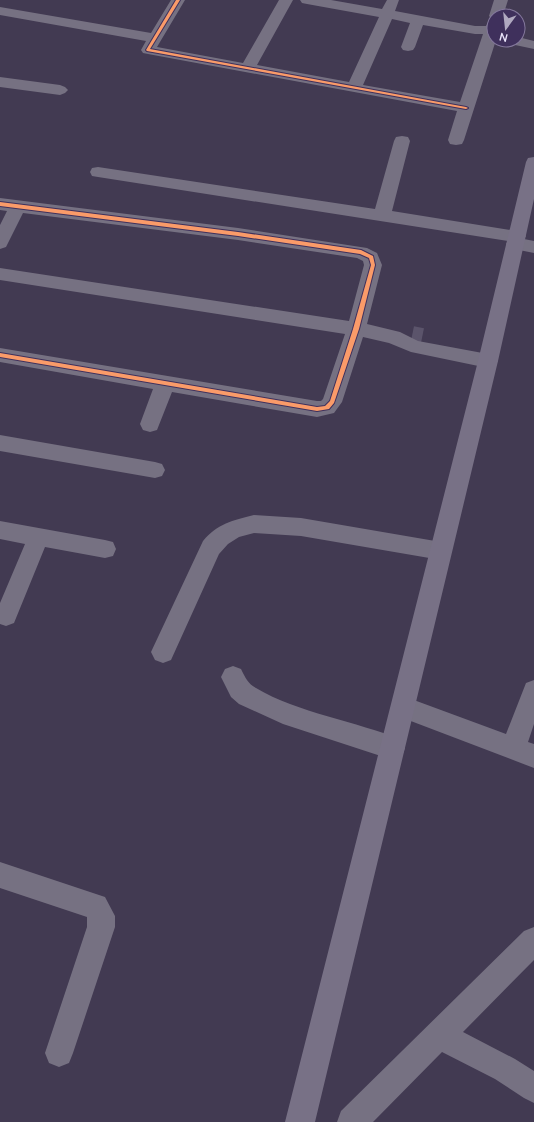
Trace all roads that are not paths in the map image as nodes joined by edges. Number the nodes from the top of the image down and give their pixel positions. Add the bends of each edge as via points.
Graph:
1 (178, 0) edge
2 (286, 0) edge
3 (307, 0) edge
4 (393, 0) edge
5 (0, 11) edge
6 (387, 14) junction
7 (418, 20) junction
8 (486, 29) edge
9 (154, 38) junction
10 (408, 47) dead end
11 (487, 48) edge
12 (248, 68) junction
13 (0, 82) edge
14 (354, 88) junction
15 (60, 90) dead end
16 (466, 108) junction
17 (456, 140) dead end
18 (402, 141) dead end
19 (534, 162) edge
20 (98, 172) dead end
21 (530, 193) edge
22 (0, 204) edge
23 (18, 206) junction
24 (382, 214) junction
25 (522, 242) edge
26 (0, 243) edge
27 (0, 274) edge
28 (356, 329) junction
29 (0, 355) edge
30 (489, 356) junction
31 (165, 383) junction
32 (150, 424) dead end
33 (0, 443) edge
34 (156, 470) dead end
35 (0, 530) edge
36 (38, 538) junction
37 (105, 549) dead end
38 (441, 551) junction
39 (6, 616) dead end
40 (163, 652) dead end
41 (233, 676) dead end
42 (534, 691) edge
43 (403, 707) junction
44 (393, 748) junction
45 (523, 752) edge
46 (0, 875) edge
47 (534, 941) edge
48 (438, 1036) junction
49 (59, 1053) dead end
50 (534, 1088) edge
51 (300, 1122) edge
52 (352, 1122) edge

1 - 9 street
2 - 12 street
3 - 6 street
4 - 6 street
5 - 9 street
6 - 7 street
6 - 14 street
7 - 8 street via 475,30
7 - 10 street
9 - 12 street via 148,50
11 - 16 street
12 - 14 street
13 - 15 street
14 - 16 street
16 - 17 street
18 - 24 street
19 - 21 main road
20 - 24 street
21 - 25 main road
22 - 23 street
23 - 26 street
23 - 28 street via 361,252 371,257 373,265
24 - 25 street
25 - 30 main road
27 - 28 street
28 - 30 street
28 - 31 street via 332,402 327,408 317,409
29 - 31 street
30 - 38 main road
31 - 32 street
33 - 34 street
35 - 36 street
36 - 37 street
36 - 39 street
38 - 40 street via 301,527 254,524 232,530 220,537 211,548
38 - 43 main road
41 - 44 street via 247,696 283,713
42 - 45 street
43 - 44 main road
43 - 45 street
44 - 51 main road
46 - 49 street via 96,906 102,916 101,927
47 - 48 street
48 - 50 street via 505,1069
48 - 52 street

